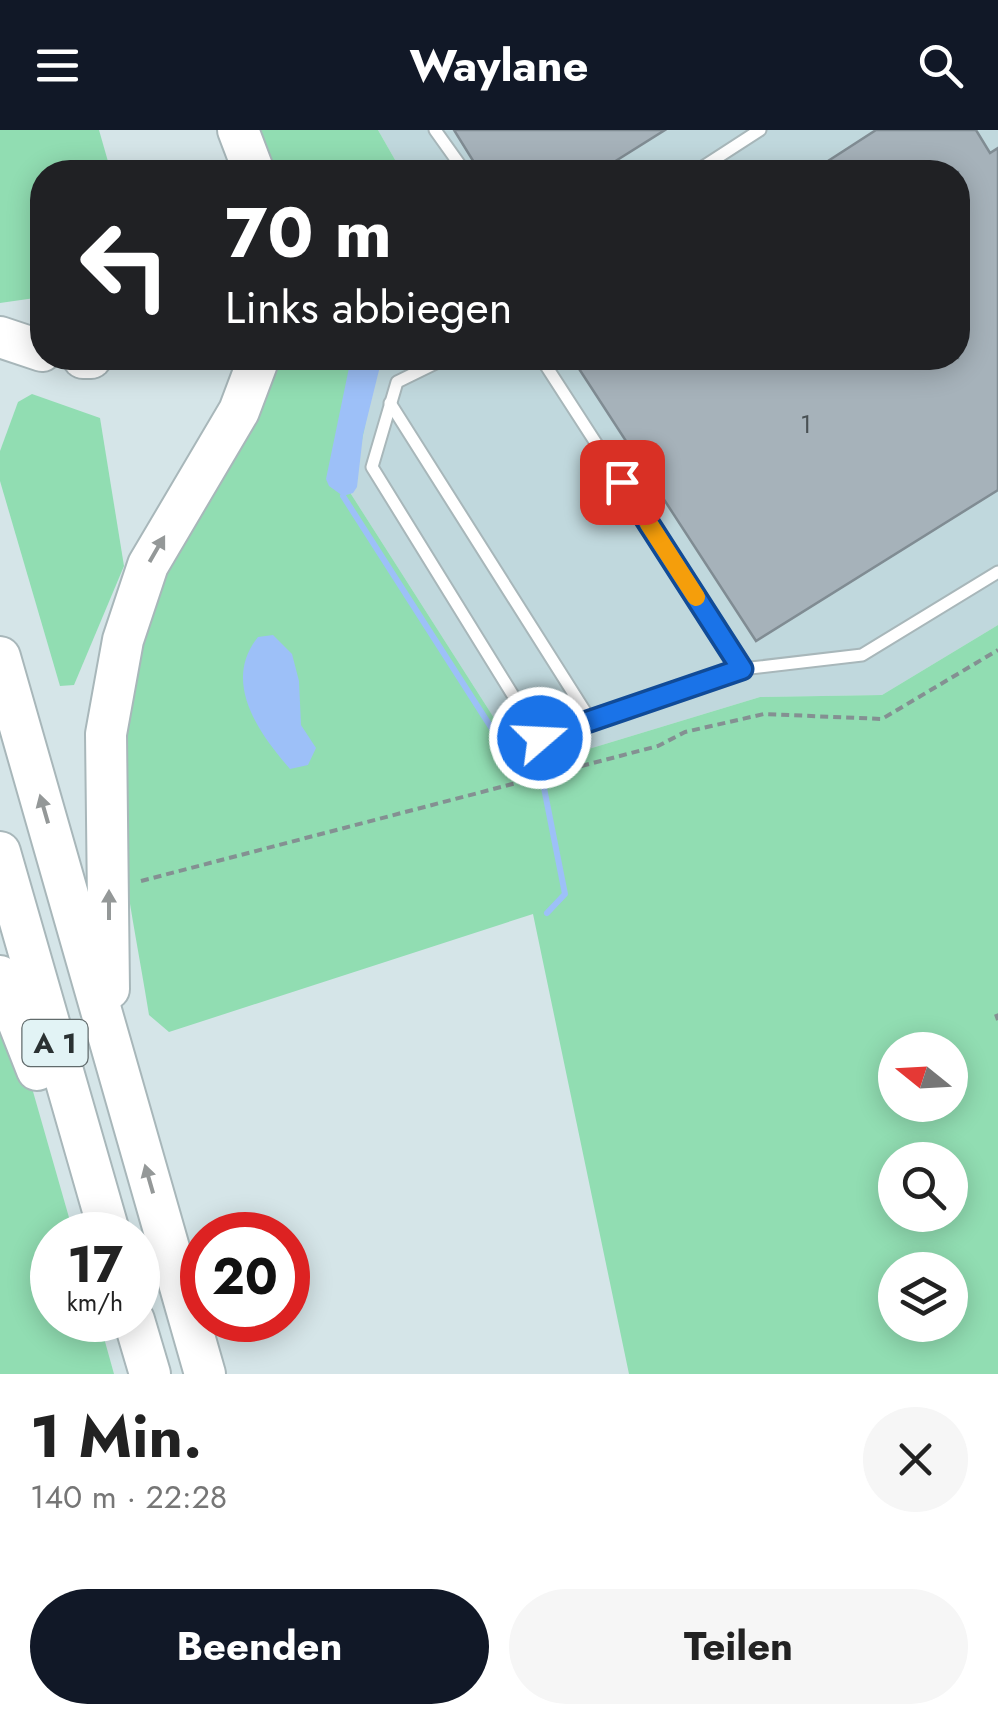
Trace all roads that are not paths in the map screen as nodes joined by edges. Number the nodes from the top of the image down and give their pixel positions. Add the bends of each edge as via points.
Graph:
1 (220, 130) edge
2 (238, 130) edge
3 (435, 130) edge
4 (760, 130) edge
5 (231, 160) edge
6 (249, 160) edge
7 (456, 160) edge
8 (714, 160) edge
9 (0, 336) edge
10 (30, 347) edge
11 (254, 370) edge
12 (421, 370) edge
13 (549, 370) edge
14 (390, 404) junction
15 (998, 572) edge
16 (0, 657) edge
17 (742, 669) junction
18 (591, 721) junction
19 (0, 852) edge
20 (0, 976) edge
21 (109, 1038) junction
22 (89, 1212) edge
23 (103, 1212) edge
24 (141, 1342) edge
25 (150, 1374) edge
26 (205, 1374) edge

1 - 5 highway
2 - 6 highway
3 - 7 lane
4 - 8 lane
9 - 10 highway
21 -> 11 highway via 106,734 123,640 148,566 238,411
12 - 14 lane via 396,382
13 - 17 lane
14 - 18 lane
14 - 18 lane via 372,467 540,738
15 - 17 lane via 862,655
21 -> 16 highway, A 1
17 - 18 lane
19 - 23 highway, A 1
20 - 22 highway
26 -> 21 highway, A 1
24 - 25 highway

